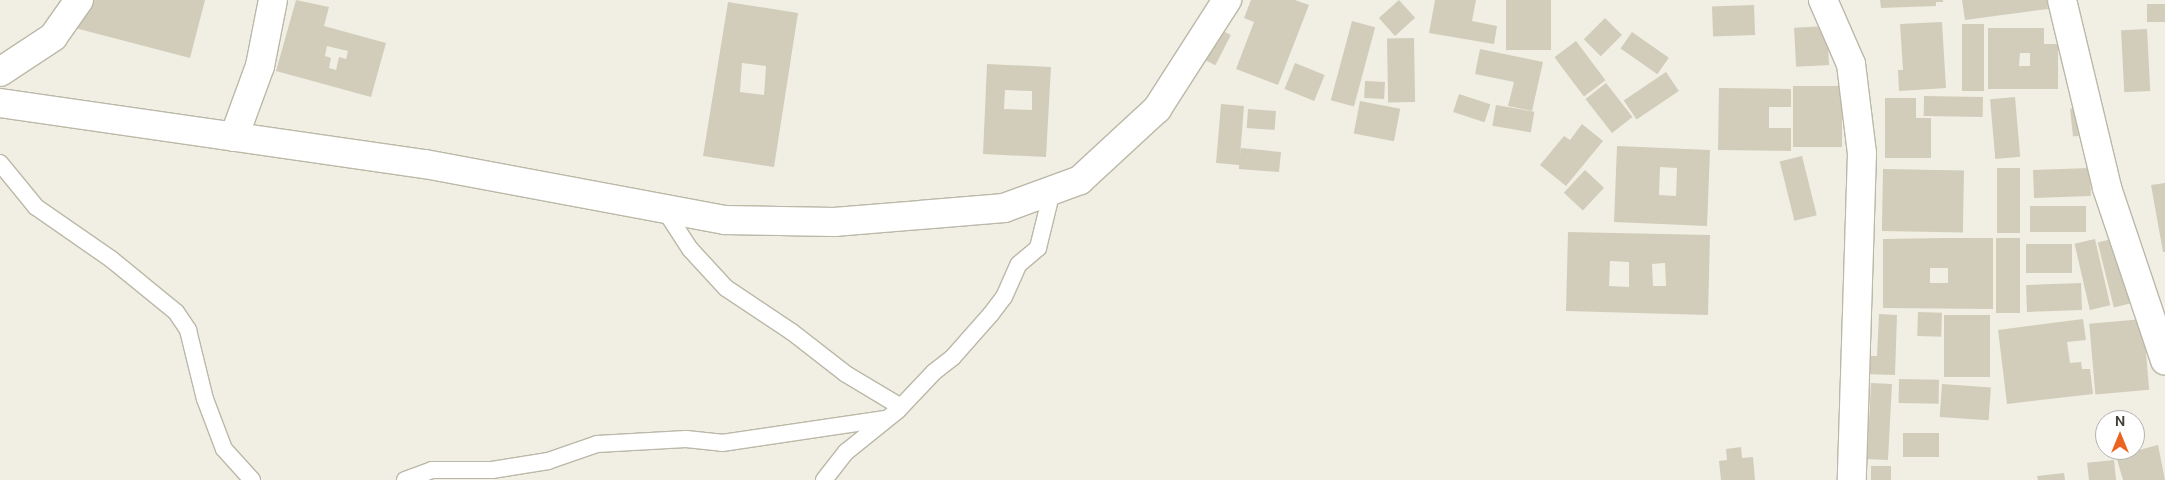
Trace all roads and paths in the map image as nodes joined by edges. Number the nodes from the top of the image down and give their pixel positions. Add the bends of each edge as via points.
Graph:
1 (79, 0) edge
2 (273, 0) edge
3 (1227, 0) edge
4 (1824, 0) edge
5 (2062, 0) edge
6 (0, 72) edge
7 (0, 103) edge
8 (234, 137) junction
9 (0, 163) edge
10 (1052, 191) junction
11 (664, 209) junction
12 (2165, 360) edge
13 (901, 407) junction
14 (885, 419) junction
15 (252, 480) edge
16 (405, 480) edge
17 (824, 480) edge
18 (1852, 480) edge

1 - 6 street via 53,37
2 - 8 street via 260,66
3 - 10 street via 1157,109 1080,180
4 - 18 street via 1850,64 1862,153
5 - 12 street via 2107,188
7 - 8 street
8 - 11 street via 425,164
9 - 15 lane via 36,207 111,259 176,312 188,330 206,399 224,449
10 - 11 street via 1004,208 834,222 725,220
10 - 13 lane via 1038,248 1019,264 1004,297 953,357
11 - 13 lane via 690,249 726,288 792,332 846,374
13 - 14 lane
14 - 16 lane via 722,443 686,439 597,444 548,461 492,470 432,470
14 - 17 lane via 846,452

